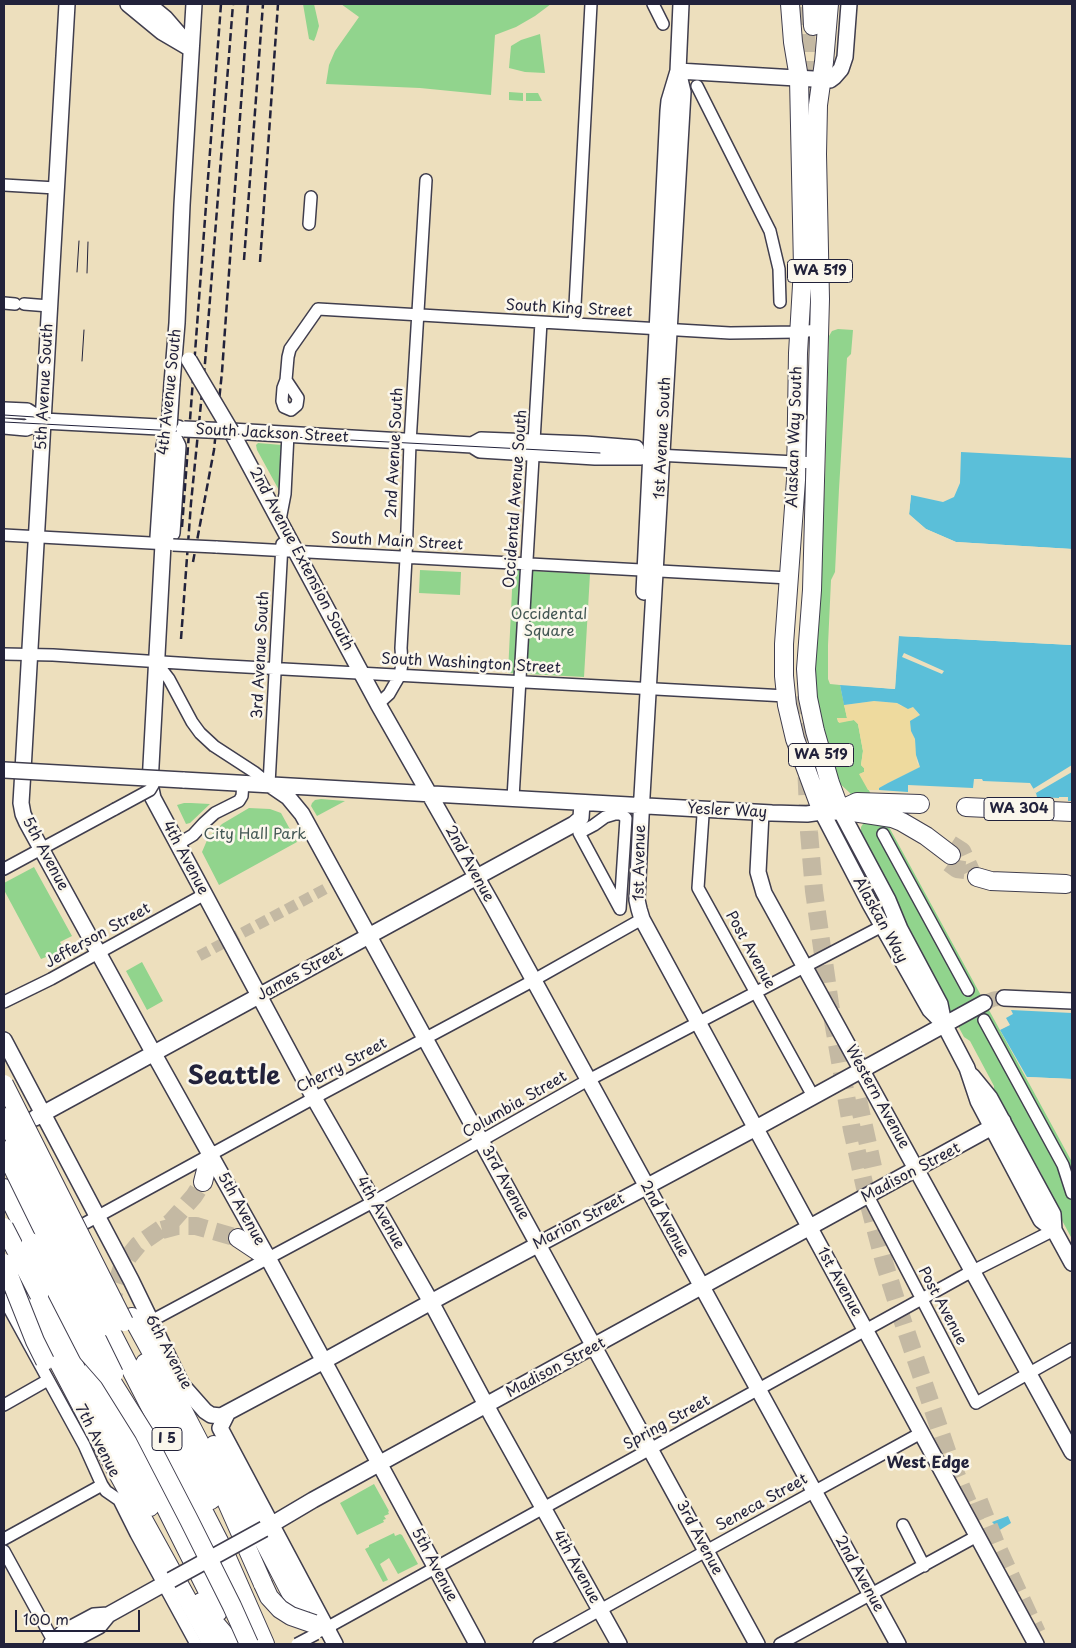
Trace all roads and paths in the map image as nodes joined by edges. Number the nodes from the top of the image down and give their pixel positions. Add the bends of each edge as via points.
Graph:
1 (67, 4) edge
2 (128, 4) edge
3 (148, 4) edge
4 (194, 4) edge
5 (591, 4) edge
6 (653, 4) edge
7 (681, 4) edge
8 (790, 4) edge
9 (812, 4) edge
10 (829, 4) edge
11 (849, 4) edge
12 (663, 24) dead end
13 (813, 26) dead end
14 (191, 49) junction
15 (678, 71) junction
16 (799, 78) junction
17 (821, 80) junction
18 (697, 86) dead end
19 (426, 180) dead end
20 (4, 185) edge
21 (56, 188) junction
22 (311, 197) dead end
23 (309, 224) dead end
24 (780, 302) dead end
25 (14, 304) edge
26 (49, 306) junction
27 (418, 315) junction
28 (541, 322) junction
29 (177, 323) junction
30 (574, 324) junction
31 (663, 329) junction
32 (818, 330) junction
33 (798, 332) junction
34 (286, 380) dead end
35 (4, 410) edge
36 (43, 421) junction
37 (4, 426) edge
38 (169, 428) junction
39 (231, 431) junction
40 (288, 434) junction
41 (410, 441) junction
42 (534, 448) junction
43 (656, 455) junction
44 (796, 462) junction
45 (816, 463) junction
46 (282, 523) junction
47 (4, 535) edge
48 (36, 537) junction
49 (168, 544) junction
50 (289, 551) junction
51 (406, 558) junction
52 (527, 564) junction
53 (650, 572) junction
54 (789, 578) junction
55 (4, 654) edge
56 (30, 654) junction
57 (156, 662) junction
58 (276, 668) junction
59 (362, 672) junction
60 (400, 675) junction
61 (519, 682) junction
62 (643, 688) junction
63 (786, 696) junction
64 (378, 704) junction
65 (4, 770) edge
66 (23, 770) joint
67 (152, 778) junction
68 (243, 783) junction
69 (269, 784) junction
70 (430, 794) junction
71 (513, 798) junction
72 (582, 802) junction
73 (920, 804) dead end
74 (637, 806) junction
75 (966, 807) dead end
76 (702, 809) junction
77 (840, 810) junction
78 (822, 812) junction
79 (1072, 812) edge
80 (761, 813) junction
81 (882, 834) dead end
82 (178, 844) junction
83 (41, 848) junction
84 (951, 854) tunnel mouth
85 (4, 869) edge
86 (977, 877) dead end
87 (476, 878) junction
88 (1066, 884) dead end
89 (205, 894) junction
90 (620, 909) joint
91 (642, 919) junction
92 (889, 923) junction
93 (369, 936) junction
94 (99, 953) junction
95 (804, 967) junction
96 (533, 981) junction
97 (968, 990) dead end
98 (756, 992) junction
99 (259, 996) junction
100 (1004, 998) tunnel mouth
101 (1072, 1001) edge
102 (4, 1002) edge
103 (984, 1003) tunnel mouth
104 (984, 1020) dead end
105 (698, 1022) junction
106 (944, 1024) junction
107 (425, 1038) junction
108 (4, 1040) edge
109 (154, 1054) junction
110 (862, 1069) junction
111 (588, 1080) junction
112 (4, 1084) edge
113 (813, 1096) junction
114 (314, 1098) junction
115 (43, 1114) junction
116 (4, 1117) edge
117 (998, 1125) junction
118 (756, 1128) junction
119 (4, 1135) edge
120 (481, 1141) junction
121 (4, 1150) edge
122 (210, 1154) junction
123 (917, 1170) junction
124 (203, 1182) tunnel mouth
125 (646, 1186) junction
126 (4, 1188) edge
127 (1072, 1193) edge
128 (868, 1196) junction
129 (373, 1202) junction
130 (97, 1216) junction
131 (4, 1227) edge
132 (810, 1228) junction
133 (1054, 1230) junction
134 (238, 1238) tunnel mouth
135 (539, 1244) junction
136 (36, 1250) junction
137 (268, 1258) junction
138 (4, 1263) edge
139 (1072, 1263) edge
140 (4, 1268) edge
141 (973, 1271) junction
142 (4, 1285) edge
143 (701, 1287) junction
144 (4, 1299) edge
145 (922, 1299) junction
146 (431, 1302) junction
147 (151, 1321) junction
148 (122, 1322) junction
149 (39, 1325) junction
150 (866, 1330) junction
151 (594, 1347) junction
152 (1072, 1349) edge
153 (88, 1353) junction
154 (324, 1362) junction
155 (1029, 1375) junction
156 (48, 1380) junction
157 (182, 1385) junction
158 (758, 1390) junction
159 (127, 1398) dead end
160 (4, 1405) edge
161 (486, 1405) junction
162 (227, 1414) junction
163 (921, 1433) junction
164 (651, 1449) junction
165 (1072, 1452) edge
166 (380, 1464) junction
167 (102, 1485) junction
168 (814, 1492) junction
169 (119, 1500) junction
170 (543, 1508) junction
171 (903, 1525) dead end
172 (268, 1527) junction
173 (978, 1536) junction
174 (4, 1539) edge
175 (706, 1550) junction
176 (4, 1551) edge
177 (924, 1566) junction
178 (436, 1567) junction
179 (167, 1582) junction
180 (871, 1595) junction
181 (600, 1610) junction
182 (300, 1611) dead end
183 (319, 1629) junction
184 (231, 1643) edge
185 (54, 1644) edge
186 (196, 1644) edge
187 (212, 1644) edge
188 (249, 1644) edge
189 (265, 1644) edge
190 (297, 1644) edge
191 (335, 1644) edge
192 (478, 1644) edge
193 (539, 1644) edge
194 (619, 1644) edge
195 (757, 1644) edge
196 (780, 1644) edge
197 (898, 1644) edge
198 (1036, 1644) edge

1 - 21 main road, 5th Avenue South
2 - 14 main road via 162,32
3 - 14 main road via 165,18
4 - 14 main road, 4th Avenue South
5 - 30 street
6 - 12 street
7 - 15 main road, 1st Avenue South
8 - 16 highway, Alaskan Way South
9 - 13 highway
10 - 17 highway, Alaskan Way South
11 - 17 main road via 845,57 841,69 830,80
14 - 29 main road, 4th Avenue South
15 - 16 main road
15 - 31 main road, 1st Avenue South via 668,111
16 - 17 main road
16 - 33 highway, Alaskan Way South / WA 519 via 803,268
17 - 32 highway, Alaskan Way South / WA 519 via 817,154
18 - 24 street via 770,231 779,269
19 - 27 street, 2nd Avenue South
20 - 21 street
21 - 26 main road, 5th Avenue South
22 - 23 street
25 - 26 street
26 - 36 main road, 5th Avenue South
27 - 28 street, South King Street
27 - 34 street, South King Street via 318,309 290,349
27 - 41 street, 2nd Avenue South
28 - 30 street, South King Street
28 - 42 street, Occidental Avenue South
29 - 38 main road, 4th Avenue South, bridge
29 - 39 main road, 2nd Avenue Extension South, bridge via 186,354
30 - 31 street, South King Street
31 - 33 street, South King Street via 730,333
31 - 43 main road, 1st Avenue South
32 - 33 street, South King Street
32 - 45 highway, Alaskan Way South / WA 519
33 - 44 highway, Alaskan Way South / WA 519
35 - 36 main road, South Jackson Street via 27,411
36 - 37 main road, South Jackson Street via 26,428
36 - 38 main road, South Jackson Street
36 - 48 main road, 5th Avenue South
38 - 39 main road, South Jackson Street, bridge
38 - 49 main road, 4th Avenue South via 164,446 158,536
39 - 40 main road, South Jackson Street
39 - 46 main road, 2nd Avenue Extension South
40 - 41 main road, South Jackson Street
40 - 46 street
41 - 42 main road, South Jackson Street via 472,445 480,450
41 - 51 street, 2nd Avenue South
42 - 43 main road, South Jackson Street via 612,457
42 - 52 street, Occidental Avenue South
43 - 44 street, South Jackson Street
43 - 53 main road, 1st Avenue South
44 - 45 street, South Jackson Street
44 - 54 highway, Alaskan Way South / WA 519
45 - 77 highway, Alaskan Way South / WA 519 via 806,670 808,698 818,743
46 - 50 main road, 2nd Avenue Extension South
47 - 48 street, South Main Street
48 - 49 street, South Main Street
48 - 56 main road, 5th Avenue South
49 - 50 street, South Main Street, bridge
49 - 57 main road, 4th Avenue South
50 - 51 street, South Main Street
50 - 58 street, 3rd Avenue South
50 - 59 main road, 2nd Avenue Extension South
51 - 52 street, South Main Street
51 - 60 street, 2nd Avenue South
52 - 53 street, South Main Street
52 - 61 street, Occidental Avenue South
53 - 54 street, South Main Street
53 - 62 main road, 1st Avenue South
54 - 63 highway, Alaskan Way South / WA 519 via 784,653
55 - 56 street, South Washington Street
56 - 57 street, South Washington Street
56 - 66 main road, 5th Avenue South
57 - 58 street, South Washington Street
57 - 67 main road, 4th Avenue South
57 - 69 street via 200,733
58 - 59 street, South Washington Street
58 - 69 street, 3rd Avenue South
59 - 60 street, South Washington Street
59 - 64 main road, 2nd Avenue Extension South
60 - 61 street, South Washington Street
60 - 64 street, 2nd Avenue South via 389,694
61 - 62 street, South Washington Street
61 - 71 street, Occidental Avenue South
62 - 63 street, South Washington Street
62 - 74 main road, 1st Avenue South
63 - 78 highway, Alaskan Way South / WA 519 via 795,739
64 - 70 main road, 2nd Avenue Extension South
65 - 67 main road, Yesler Way, bridge
66 - 83 main road, 5th Avenue via 23,814
67 - 68 main road, Yesler Way, bridge
67 - 82 main road, 4th Avenue via 154,798
67 - 83 street, bridge via 150,790
68 - 69 main road, Yesler Way
68 - 82 street via 239,801 216,813 193,835
69 - 70 main road, Yesler Way
69 - 93 main road, 3rd Avenue via 288,797 302,814
70 - 71 main road, Yesler Way
70 - 87 main road, 2nd Avenue
71 - 72 main road, Yesler Way
72 - 74 main road, Yesler Way
72 - 87 main road, James Street via 581,818 576,823
73 - 77 highway via 857,802
74 - 76 main road, Yesler Way
74 - 91 main road, 1st Avenue via 637,900
75 - 79 highway, WA 304
76 - 80 main road, Yesler Way
76 - 98 street, Post Avenue via 698,888
77 - 78 highway
77 - 84 highway via 892,818
77 - 92 main road, Alaskan Way via 888,900
78 - 80 main road, Yesler Way
78 - 92 main road, Alaskan Way
80 - 95 main road, Western Avenue via 760,880
81 - 97 street
82 - 89 main road, 4th Avenue
83 - 85 street
83 - 94 main road, 5th Avenue
86 - 88 highway via 991,881
87 - 93 main road, James Street
87 - 96 main road, 2nd Avenue
89 - 94 street, Jefferson Street
89 - 99 main road, 4th Avenue
90 - 90 street via 626,818 616,814 605,817 579,834
91 - 96 street, Cherry Street
91 - 105 main road, 1st Avenue
92 - 95 street, Columbia Street
92 - 106 main road, Alaskan Way via 930,1010
93 - 99 main road, James Street
93 - 107 main road, 3rd Avenue
94 - 102 street, Jefferson Street
94 - 109 main road, 5th Avenue
95 - 98 street, Columbia Street
95 - 110 main road, Western Avenue
96 - 107 street, Cherry Street
96 - 111 main road, 2nd Avenue
98 - 105 street, Columbia Street
98 - 113 street, Post Avenue
99 - 109 main road, James Street
99 - 114 main road, 4th Avenue
100 - 101 main road
103 - 106 main road, Marion Street
104 - 127 street via 1063,1165
105 - 111 street, Columbia Street
105 - 118 main road, 1st Avenue
106 - 110 main road, Marion Street
106 - 117 main road, Alaskan Way via 967,1068 976,1098
107 - 114 street, Cherry Street
107 - 120 main road, 3rd Avenue
108 - 115 main road, 6th Avenue
109 - 115 main road, James Street
109 - 122 main road, 5th Avenue
110 - 113 main road, Marion Street
110 - 123 main road, Western Avenue
111 - 120 street, Columbia Street
111 - 125 main road, 2nd Avenue
112 - 148 highway, I 5, bridge
113 - 118 main road, Marion Street
114 - 122 street, Cherry Street
114 - 129 main road, 4th Avenue
115 - 119 main road, James Street
115 - 130 main road, 6th Avenue
116 - 148 highway, I 5, bridge
117 - 123 main road, Madison Street
117 - 133 main road, Alaskan Way via 1041,1220
118 - 125 main road, Marion Street
118 - 132 main road, 1st Avenue
120 - 129 street, Columbia Street
120 - 135 main road, 3rd Avenue
121 - 159 highway, bridge
122 - 124 highway
122 - 130 street, Cherry Street
122 - 137 main road, 5th Avenue
123 - 128 main road, Madison Street
123 - 141 main road, Western Avenue
125 - 135 main road, Marion Street
125 - 143 main road, 2nd Avenue
126 - 153 highway, I 5, bridge
128 - 132 main road, Madison Street
128 - 145 street, Post Avenue
129 - 137 street, Columbia Street
129 - 146 main road, 4th Avenue
130 - 136 street, Cherry Street
130 - 147 main road, 6th Avenue
131 - 184 highway, bridge via 163,1532 209,1616
132 - 143 main road, Madison Street
132 - 150 main road, 1st Avenue
133 - 139 main road, Alaskan Way
133 - 141 street, Spring Street
134 - 137 highway
135 - 146 main road, Marion Street
135 - 151 main road, 3rd Avenue
136 - 140 street, Cherry Street
136 - 149 highway via 26,1260 21,1277
137 - 147 street, Columbia Street
137 - 154 main road, 5th Avenue
138 - 169 highway, bridge via 35,1341
141 - 145 street, Spring Street
141 - 155 main road, Western Avenue
142 - 149 highway
143 - 151 main road, Madison Street
143 - 158 main road, 2nd Avenue
144 - 156 street, 7th Avenue
145 - 150 street, Spring Street
145 - 155 street, Post Avenue via 976,1403
146 - 154 main road, Marion Street
146 - 161 main road, 4th Avenue
147 - 157 main road, 6th Avenue
148 - 183 highway, bridge via 202,1446 269,1597 280,1610
148 - 189 highway, I 5
149 - 187 highway
150 - 158 street, Spring Street
150 - 163 main road, 1st Avenue
151 - 161 main road, Madison Street
151 - 164 main road, 3rd Avenue
152 - 155 street
153 - 184 highway, I 5, bridge via 184,1542
153 - 188 highway, bridge via 110,1377 144,1433
154 - 162 main road, Marion Street
154 - 166 main road, 5th Avenue
155 - 165 main road, Western Avenue
156 - 160 street
156 - 167 street, 7th Avenue via 84,1444
157 - 162 main road, 6th Avenue via 205,1411 218,1416
157 - 182 highway
158 - 164 street, Spring Street
158 - 168 main road, 2nd Avenue
161 - 166 main road, Madison Street
161 - 170 main road, 4th Avenue
162 - 172 main road via 220,1428
163 - 168 street, Seneca Street
163 - 173 main road, 1st Avenue
164 - 170 street, Spring Street
164 - 175 main road, 3rd Avenue
166 - 172 main road, Madison Street
166 - 178 main road, 5th Avenue
167 - 169 street, 7th Avenue
167 - 174 street
168 - 175 street, Seneca Street
168 - 180 main road, 2nd Avenue
169 - 179 street, 7th Avenue via 136,1534
170 - 178 street, Spring Street
170 - 181 main road, 4th Avenue
171 - 177 street
172 - 179 main road, Madison Street, bridge
172 - 183 main road
173 - 177 street
173 - 198 main road, 1st Avenue
175 - 181 street, Seneca Street
175 - 195 main road, 3rd Avenue
176 - 185 street
177 - 180 street
178 - 183 street, Spring Street
178 - 192 main road, 5th Avenue
179 - 185 main road, Madison Street via 108,1615 94,1616 64,1632
179 - 186 street, 7th Avenue
180 - 196 street
180 - 197 main road, 2nd Avenue
181 - 193 street, Seneca Street
181 - 194 main road, 4th Avenue
183 - 190 street, Spring Street, bridge
183 - 191 main road

